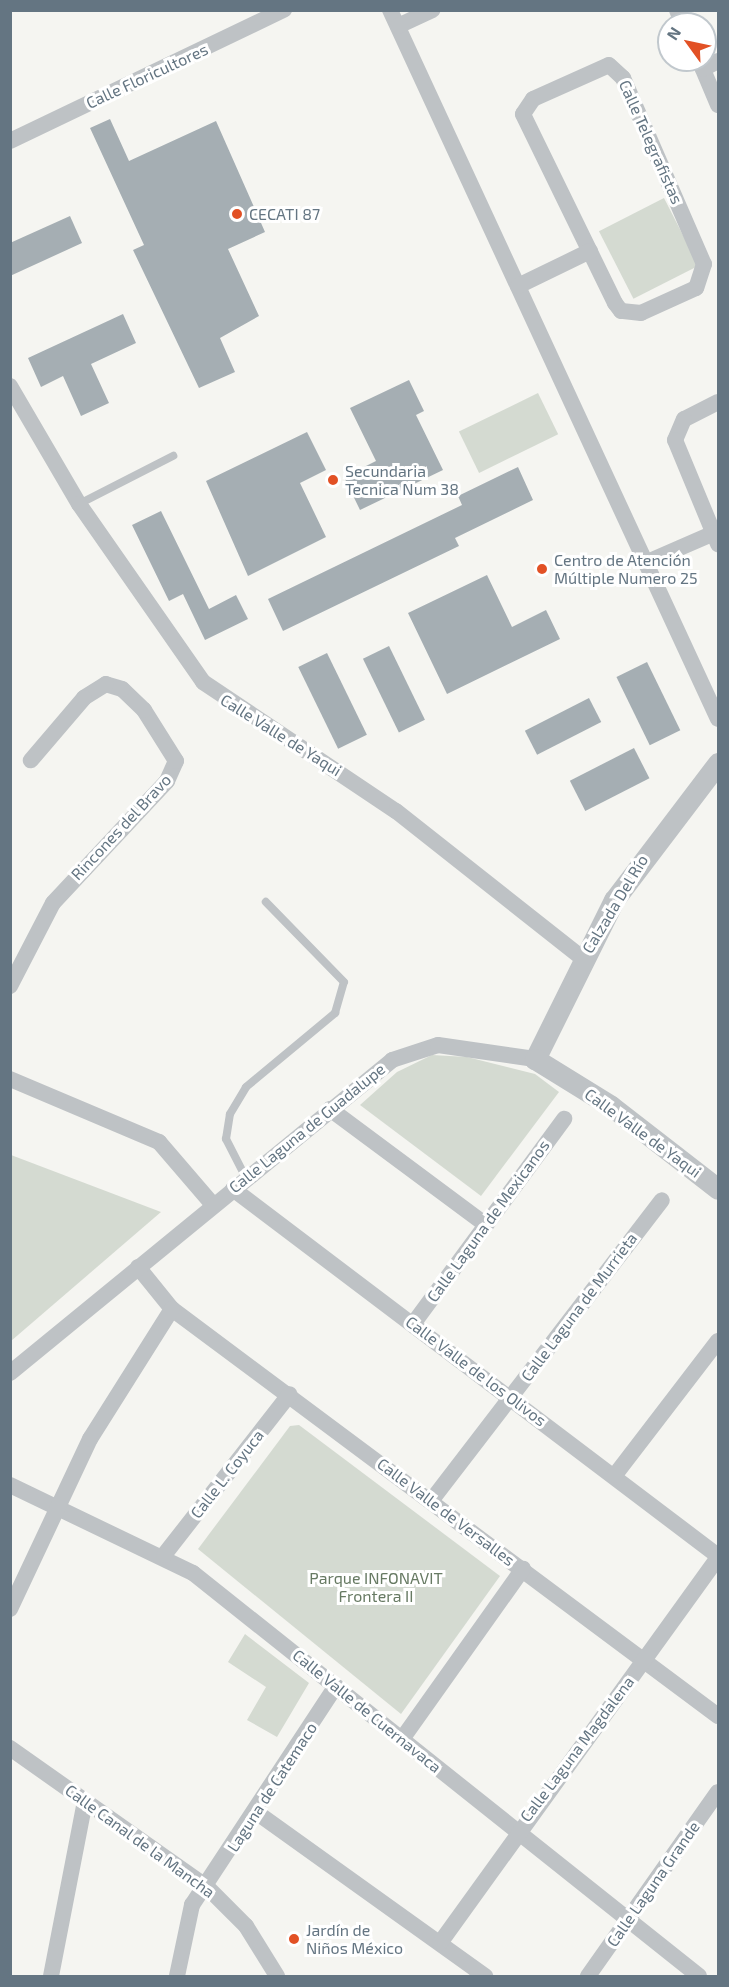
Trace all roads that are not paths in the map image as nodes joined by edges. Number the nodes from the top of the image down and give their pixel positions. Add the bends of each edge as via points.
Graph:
1 (284, 10) edge
2 (390, 10) edge
3 (432, 10) edge
4 (398, 26) junction
5 (704, 72) edge
6 (718, 105) edge
7 (10, 141) edge
8 (590, 251) junction
9 (518, 286) junction
10 (10, 386) edge
11 (718, 402) edge
12 (173, 456) dead end
13 (80, 504) junction
14 (716, 539) edge
15 (645, 563) junction
16 (718, 719) edge
17 (31, 760) dead end
18 (718, 763) edge
19 (266, 902) dead end
20 (582, 958) junction
21 (10, 986) edge
22 (535, 1059) junction
23 (10, 1079) edge
24 (330, 1109) junction
25 (564, 1119) dead end
26 (239, 1183) junction
27 (718, 1189) edge
28 (662, 1200) dead end
29 (213, 1206) junction
30 (485, 1224) junction
31 (138, 1267) junction
32 (172, 1309) junction
33 (413, 1324) junction
34 (718, 1341) edge
35 (10, 1373) edge
36 (290, 1394) junction
37 (510, 1397) junction
38 (615, 1475) junction
39 (10, 1485) edge
40 (431, 1501) junction
41 (61, 1508) junction
42 (165, 1555) junction
43 (718, 1557) edge
44 (523, 1569) junction
45 (10, 1609) edge
46 (644, 1659) junction
47 (336, 1686) junction
48 (718, 1716) edge
49 (402, 1739) junction
50 (10, 1748) edge
51 (718, 1792) edge
52 (85, 1801) junction
53 (256, 1812) junction
54 (516, 1832) junction
55 (207, 1887) junction
56 (624, 1921) junction
57 (440, 1943) junction
58 (51, 1977) edge
59 (177, 1977) edge
60 (277, 1977) edge
61 (485, 1977) edge
62 (588, 1977) edge
63 (699, 1977) edge

1 - 7 street, Calle Floricultores
2 - 4 street
3 - 4 street
4 - 9 street
5 - 6 street
8 - 8 street, Calle Telegrafistas via 615,303 630,314 670,301 703,280 704,264 670,185 623,78 609,65 534,99 523,114
8 - 9 street
9 - 15 street
10 - 13 street, Calle Valle de Yaqui
11 - 14 street via 684,419 675,440
12 - 13 lane
13 - 20 street, Calle Valle de Yaqui via 203,682 404,817
14 - 15 street
15 - 16 street
17 - 21 street, Rincones del Bravo via 89,694 114,684 144,710 176,761 167,781 53,903
18 - 20 street, Calzada Del Río via 649,849
19 - 26 lane via 344,982 334,1013 246,1087 230,1114 226,1139
20 - 22 street, Calzada Del Río
22 - 24 street, Calle Laguna de Guadalupe via 461,1045 418,1049 392,1060
22 - 27 street, Calle Valle de Yaqui via 611,1106
23 - 29 street via 159,1142
24 - 26 street, Calle Laguna de Guadalupe
24 - 30 street
25 - 30 street, Calle Laguna de Mexicanos
26 - 29 street, Calle Laguna de Guadalupe
26 - 33 street, Calle Valle de los Olivos
28 - 37 street, Calle Laguna de Murrieta
29 - 31 street, Calle Laguna de Guadalupe
30 - 33 street, Calle Laguna de Mexicanos
31 - 32 street
31 - 35 street, Calle Laguna de Guadalupe
32 - 36 street, Calle Valle de Versalles
32 - 41 street via 112,1398
33 - 37 street, Calle Valle de los Olivos
34 - 38 street
36 - 40 street, Calle Valle de Versalles
36 - 42 street, Calle L. Coyuca
37 - 38 street, Calle Valle de los Olivos
37 - 40 street, Calle Laguna de Murrieta
38 - 43 street, Calle Valle de los Olivos
39 - 41 street, Calle Valle de Cuernavaca
40 - 44 street, Calle Valle de Versalles
41 - 42 street, Calle Valle de Cuernavaca
41 - 45 street
42 - 47 street, Calle Valle de Cuernavaca
43 - 46 street, Calle Laguna Magdalena
44 - 46 street, Calle Valle de Versalles
44 - 49 street
46 - 48 street, Calle Valle de Versalles
46 - 54 street, Calle Laguna Magdalena
47 - 49 street, Calle Valle de Cuernavaca
47 - 53 street, Laguna de Catemaco
49 - 54 street, Calle Valle de Cuernavaca
50 - 52 street, Calle Canal de la Mancha
51 - 56 street, Calle Laguna Grande
52 - 55 street, Calle Canal de la Mancha
52 - 58 street
53 - 55 street, Laguna de Catemaco
53 - 57 street
54 - 56 street, Calle Valle de Cuernavaca
54 - 57 street, Calle Laguna Magdalena
55 - 59 street, Laguna de Catemaco via 192,1905
55 - 60 street, Calle Canal de la Mancha via 246,1926
56 - 62 street, Calle Laguna Grande
56 - 63 street, Calle Valle de Cuernavaca
57 - 61 street

